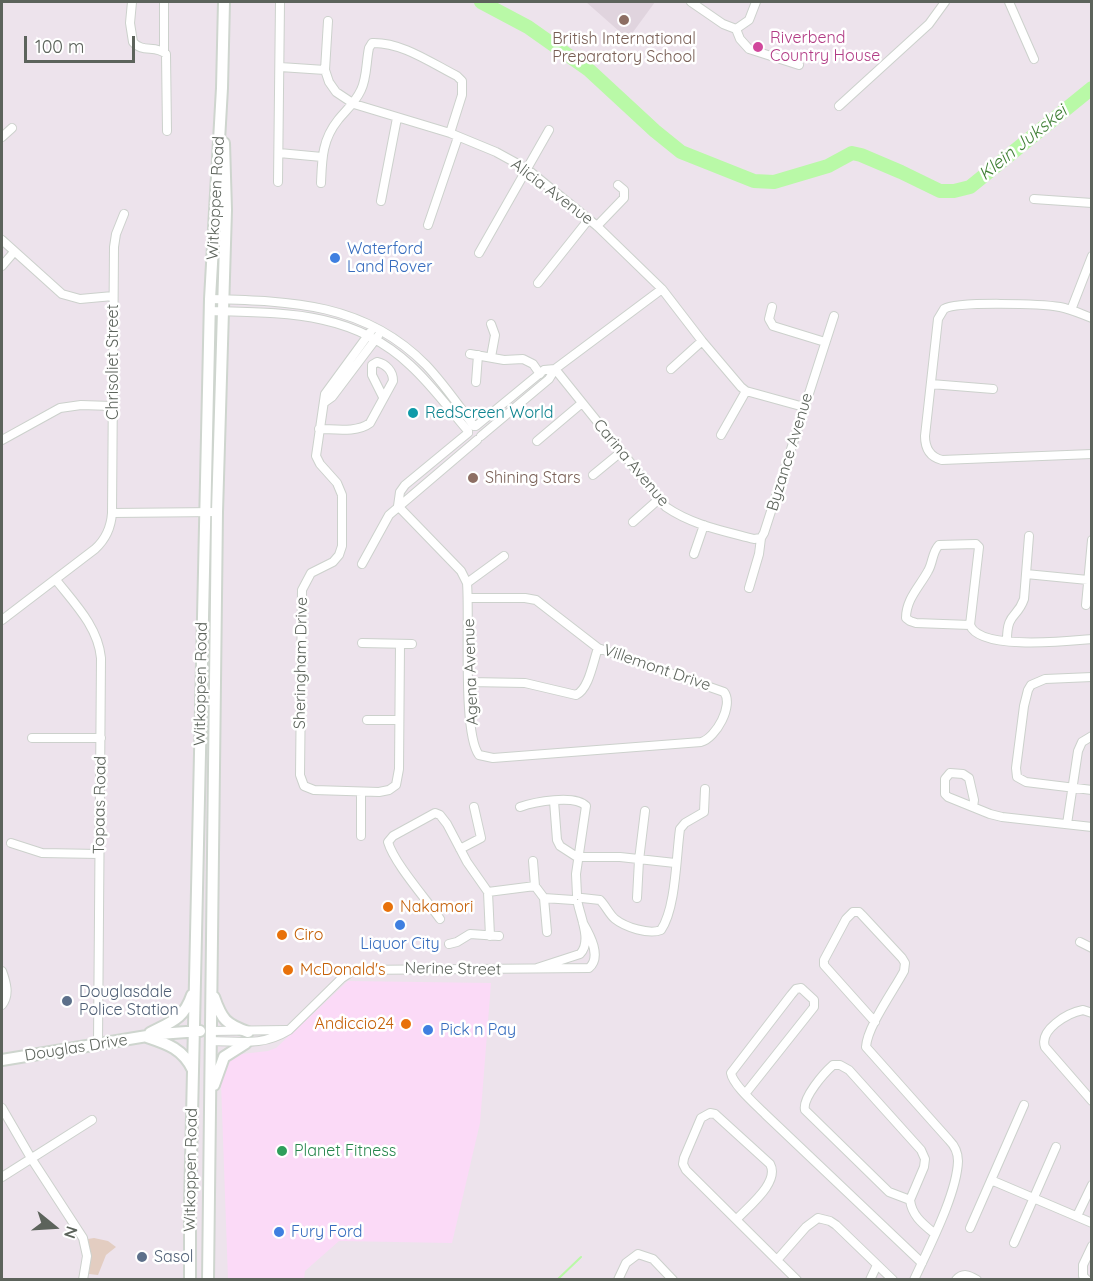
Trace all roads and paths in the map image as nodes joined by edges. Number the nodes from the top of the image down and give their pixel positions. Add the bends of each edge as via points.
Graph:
1 (132, 2) edge
2 (164, 2) edge
3 (224, 2) edge
4 (280, 2) edge
5 (691, 2) edge
6 (756, 2) edge
7 (945, 2) edge
8 (1009, 2) edge
9 (328, 21) dead end
10 (736, 29) junction
11 (164, 52) junction
12 (1034, 58) dead end
13 (799, 65) dead end
14 (280, 67) junction
15 (325, 70) junction
16 (354, 104) junction
17 (839, 106) dead end
18 (398, 118) junction
19 (12, 128) dead end
20 (549, 130) dead end
21 (167, 131) dead end
22 (450, 133) junction
23 (2, 137) edge
24 (458, 137) junction
25 (279, 153) junction
26 (322, 157) junction
27 (527, 169) junction
28 (278, 182) dead end
29 (321, 183) dead end
30 (618, 185) dead end
31 (1034, 200) dead end
32 (381, 201) dead end
33 (1092, 203) edge
34 (124, 214) dead end
35 (589, 219) junction
36 (428, 225) dead end
37 (597, 226) junction
38 (2, 240) edge
39 (14, 252) junction
40 (479, 253) dead end
41 (1092, 256) edge
42 (2, 266) edge
43 (538, 283) dead end
44 (662, 289) junction
45 (113, 296) junction
46 (216, 300) junction
47 (772, 307) dead end
48 (1071, 310) junction
49 (216, 311) junction
50 (834, 316) dead end
51 (1092, 318) edge
52 (491, 324) dead end
53 (374, 327) junction
54 (382, 331) junction
55 (372, 337) junction
56 (702, 341) junction
57 (825, 342) junction
58 (491, 357) junction
59 (555, 369) junction
60 (671, 369) dead end
61 (540, 374) junction
62 (440, 382) junction
63 (476, 382) dead end
64 (931, 384) junction
65 (433, 388) junction
66 (993, 389) dead end
67 (746, 391) junction
68 (383, 397) dead end
69 (510, 398) junction
70 (582, 403) junction
71 (112, 406) junction
72 (517, 406) junction
73 (804, 407) junction
74 (319, 429) junction
75 (471, 429) junction
76 (721, 435) dead end
77 (479, 438) junction
78 (2, 440) edge
79 (537, 441) dead end
80 (621, 452) junction
81 (1092, 454) edge
82 (438, 457) junction
83 (446, 466) junction
84 (593, 475) dead end
85 (659, 499) junction
86 (398, 506) junction
87 (205, 512) junction
88 (217, 512) junction
89 (112, 513) junction
90 (633, 522) dead end
91 (704, 525) junction
92 (1029, 536) dead end
93 (761, 538) junction
94 (1092, 540) edge
95 (694, 554) dead end
96 (504, 556) dead end
97 (362, 564) dead end
98 (1026, 574) junction
99 (56, 580) junction
100 (1088, 580) junction
101 (467, 583) junction
102 (749, 588) dead end
103 (469, 598) junction
104 (1086, 605) dead end
105 (2, 620) edge
106 (970, 625) junction
107 (1092, 639) edge
108 (1007, 640) junction
109 (362, 643) dead end
110 (400, 644) junction
111 (412, 644) dead end
112 (598, 648) junction
113 (1092, 677) edge
114 (469, 682) junction
115 (367, 720) dead end
116 (399, 720) junction
117 (1092, 736) edge
118 (32, 738) dead end
119 (101, 738) junction
120 (483, 757) joint
121 (1072, 788) junction
122 (705, 789) dead end
123 (1092, 790) edge
124 (361, 792) junction
125 (554, 801) junction
126 (474, 807) dead end
127 (520, 807) dead end
128 (973, 807) junction
129 (645, 811) dead end
130 (1067, 824) junction
131 (1092, 827) edge
132 (361, 836) dead end
133 (11, 843) dead end
134 (460, 849) junction
135 (99, 854) junction
136 (578, 857) junction
137 (639, 860) junction
138 (533, 861) dead end
139 (675, 863) junction
140 (535, 886) junction
141 (488, 892) junction
142 (544, 898) junction
143 (637, 898) dead end
144 (577, 899) junction
145 (440, 919) dead end
146 (583, 923) junction
147 (547, 932) dead end
148 (1080, 942) dead end
149 (449, 944) dead end
150 (1092, 948) edge
151 (584, 950) junction
152 (595, 954) junction
153 (533, 970) junction
154 (2, 971) edge
155 (195, 981) junction
156 (212, 992) junction
157 (2, 1005) edge
158 (1092, 1013) edge
159 (875, 1022) junction
160 (194, 1036) junction
161 (210, 1036) junction
162 (146, 1037) junction
163 (247, 1037) junction
164 (98, 1044) junction
165 (2, 1060) edge
166 (193, 1070) junction
167 (745, 1094) junction
168 (1092, 1101) edge
169 (1024, 1105) dead end
170 (2, 1108) edge
171 (210, 1114) junction
172 (92, 1120) dead end
173 (1056, 1147) dead end
174 (31, 1158) junction
175 (2, 1177) edge
176 (991, 1180) junction
177 (1092, 1185) edge
178 (1034, 1198) junction
179 (910, 1200) junction
180 (1077, 1216) junction
181 (737, 1219) junction
182 (1092, 1223) edge
183 (970, 1228) dead end
184 (935, 1233) junction
185 (1014, 1243) dead end
186 (1092, 1246) edge
187 (777, 1260) junction
188 (921, 1263) junction
189 (877, 1265) junction
190 (83, 1280) edge
191 (190, 1280) edge
192 (208, 1280) edge
193 (618, 1280) edge
194 (673, 1280) edge
195 (796, 1280) edge
196 (870, 1280) edge
197 (893, 1280) edge
198 (914, 1280) edge
199 (956, 1280) edge
200 (977, 1280) edge
201 (1087, 1280) edge

1 - 11 street via 130,23 135,45
2 - 11 street
3 - 46 main road, Witkoppen Road via 226,188
4 - 14 street
5 - 10 street
6 - 10 street via 749,20
7 - 17 street via 929,24
8 - 12 street
9 - 15 street
10 - 13 street via 750,48
11 - 21 street
14 - 15 street
14 - 25 street
15 - 16 street via 336,92
16 - 18 street, Alicia Avenue
16 - 22 street via 362,88 372,43 394,46 462,81 462,95
16 - 26 street via 328,133
18 - 22 street, Alicia Avenue
18 - 32 street
19 - 23 street
20 - 27 street
22 - 24 street, Alicia Avenue
24 - 27 street, Alicia Avenue
24 - 36 street
25 - 26 street
25 - 28 street
26 - 29 street
27 - 35 street, Alicia Avenue
27 - 40 street
30 - 37 street via 625,193 624,198
31 - 33 street
34 - 45 street, Chrisoliet Street via 115,237
35 - 37 street, Alicia Avenue
35 - 43 street
37 - 44 street, Alicia Avenue
38 - 39 street
39 - 42 street
39 - 45 street via 62,294 80,299
41 - 48 street
44 - 56 street, Alicia Avenue
44 - 59 street
45 - 71 street, Chrisoliet Street
46 - 49 main road, Witkoppen Road
46 - 53 street via 316,306
47 - 57 street via 769,317 773,326
48 - 51 street
48 - 64 street via 1039,306 946,307 938,319
49 - 55 street via 312,317
49 - 87 main road, Witkoppen Road
49 - 88 main road, Witkoppen Road
50 - 57 street, Byzance Avenue
52 - 58 street via 495,335
53 - 54 street
53 - 55 street, Sheringham Drive
54 - 55 street, Sheringham Drive
54 - 62 street via 415,354
55 - 65 street via 409,363
55 - 74 street, Sheringham Drive via 325,394
56 - 60 street
56 - 67 street, Alicia Avenue
57 - 73 street, Byzance Avenue
58 - 61 street via 527,360
58 - 63 street via 474,355
59 - 61 street
59 - 70 street, Carina Avenue
59 - 72 street
61 - 69 street
62 - 65 street
62 - 75 street
64 - 66 street
64 - 81 street via 925,441 935,458
65 - 75 street
67 - 73 street
67 - 76 street
68 - 74 street via 366,426
69 - 72 street
69 - 75 street
70 - 79 street
70 - 80 street, Carina Avenue
71 - 78 street via 60,408
71 - 89 street, Chrisoliet Street
72 - 77 street
73 - 93 street, Byzance Avenue
74 - 124 street, Sheringham Drive via 316,456 342,495 342,540 336,558 311,573 302,590 300,775 308,789
75 - 77 street via 481,431
75 - 82 street
77 - 83 street
80 - 84 street
80 - 85 street, Carina Avenue
82 - 83 street
82 - 86 street via 405,485
83 - 86 street
85 - 90 street
85 - 91 street, Carina Avenue via 677,514
86 - 97 street
86 - 101 street, Agena Avenue via 461,571
87 - 88 street
87 - 89 street
87 - 155 main road, Witkoppen Road
88 - 156 main road, Witkoppen Road
89 - 99 street, Chrisoliet Street via 104,539
91 - 93 street, Carina Avenue
91 - 95 street
92 - 98 street
93 - 102 street, Byzance Avenue
94 - 100 street
96 - 101 street
98 - 100 street
98 - 108 street via 1024,599 1009,621
99 - 105 street, Chrisoliet Street
99 - 119 street, Topaas Road via 98,641 102,668
100 - 104 street
101 - 103 street, Agena Avenue
103 - 112 street, Villemont Drive via 536,600
103 - 114 street, Agena Avenue
106 - 106 street via 916,623 906,618 911,598 939,545 976,544 979,548
106 - 108 street via 980,636
107 - 108 street
109 - 110 street
110 - 111 street
110 - 116 street, Sheringham Drive
112 - 114 street via 580,694 525,683
112 - 120 street, Villemont Drive via 724,692 727,705 713,735 693,743
113 - 121 street via 1038,681 1028,690 1024,706 1017,777
114 - 120 street, Agena Avenue via 474,743
115 - 116 street
116 - 124 street, Sheringham Drive via 398,783 386,791
117 - 121 street via 1082,742 1078,751
118 - 119 street
119 - 135 street, Topaas Road
121 - 123 street
121 - 130 street
122 - 139 street via 704,812 680,829
124 - 132 street
125 - 127 street
125 - 136 street via 558,843
125 - 136 street via 575,800 586,806
126 - 134 street via 481,838
128 - 128 street via 945,794 945,779 950,773 969,778
128 - 130 street via 1002,817
129 - 137 street
130 - 131 street
133 - 135 street via 42,853
134 - 141 street
134 - 145 street via 435,813 388,842
135 - 164 street, Topaas Road
136 - 137 street
136 - 144 street
137 - 139 street
137 - 143 street
138 - 140 street
139 - 144 street via 669,911 658,931 624,924 600,900
140 - 141 street
140 - 142 street
141 - 149 street via 495,936 470,934
142 - 144 street
142 - 147 street
144 - 146 street
146 - 151 street
146 - 152 street
148 - 150 street
151 - 152 street
151 - 153 street, Nerine Street
152 - 153 street, Nerine Street via 589,968
153 - 163 street, Nerine Street via 354,970 289,1030 271,1039
154 - 157 street via 7,992
155 - 160 main road, Witkoppen Road
155 - 162 main road via 180,1018
156 - 161 main road, Witkoppen Road
156 - 163 main road via 226,1023
158 - 168 street via 1083,1010 1068,1016 1050,1028 1043,1041
159 - 159 street via 905,963 862,915 853,912 846,918 824,965
159 - 184 street via 866,1041 867,1050 954,1145 958,1161 954,1182
160 - 161 main road, Douglas Drive
160 - 162 main road, Douglas Drive via 174,1042
160 - 166 main road, Witkoppen Road
161 - 163 street, Nerine Street
161 - 171 main road, Witkoppen Road
162 - 164 main road, Douglas Drive
162 - 166 main road via 177,1049
163 - 171 main road via 220,1062
164 - 165 main road, Douglas Drive
166 - 191 main road, Witkoppen Road
167 - 167 street via 814,1007 814,1000 801,988 791,995 731,1073
167 - 188 street
169 - 176 street
170 - 174 street
171 - 192 main road, Witkoppen Road
172 - 174 street
173 - 178 street
174 - 175 street
174 - 190 street via 83,1238 87,1256
176 - 178 street
176 - 183 street
177 - 180 street
178 - 180 street
178 - 185 street
179 - 179 street via 925,1162 921,1150 849,1070 833,1065 807,1096 805,1110 889,1192
179 - 184 street via 920,1221
180 - 182 street
181 - 181 street via 772,1181 773,1170 710,1113 701,1118 683,1164
181 - 187 street
184 - 188 street
186 - 201 street via 1082,1270
187 - 189 street via 818,1218 836,1225
187 - 195 street
188 - 198 street
189 - 196 street
189 - 197 street
193 - 194 street via 626,1263 638,1254 653,1259
199 - 200 street via 963,1274

